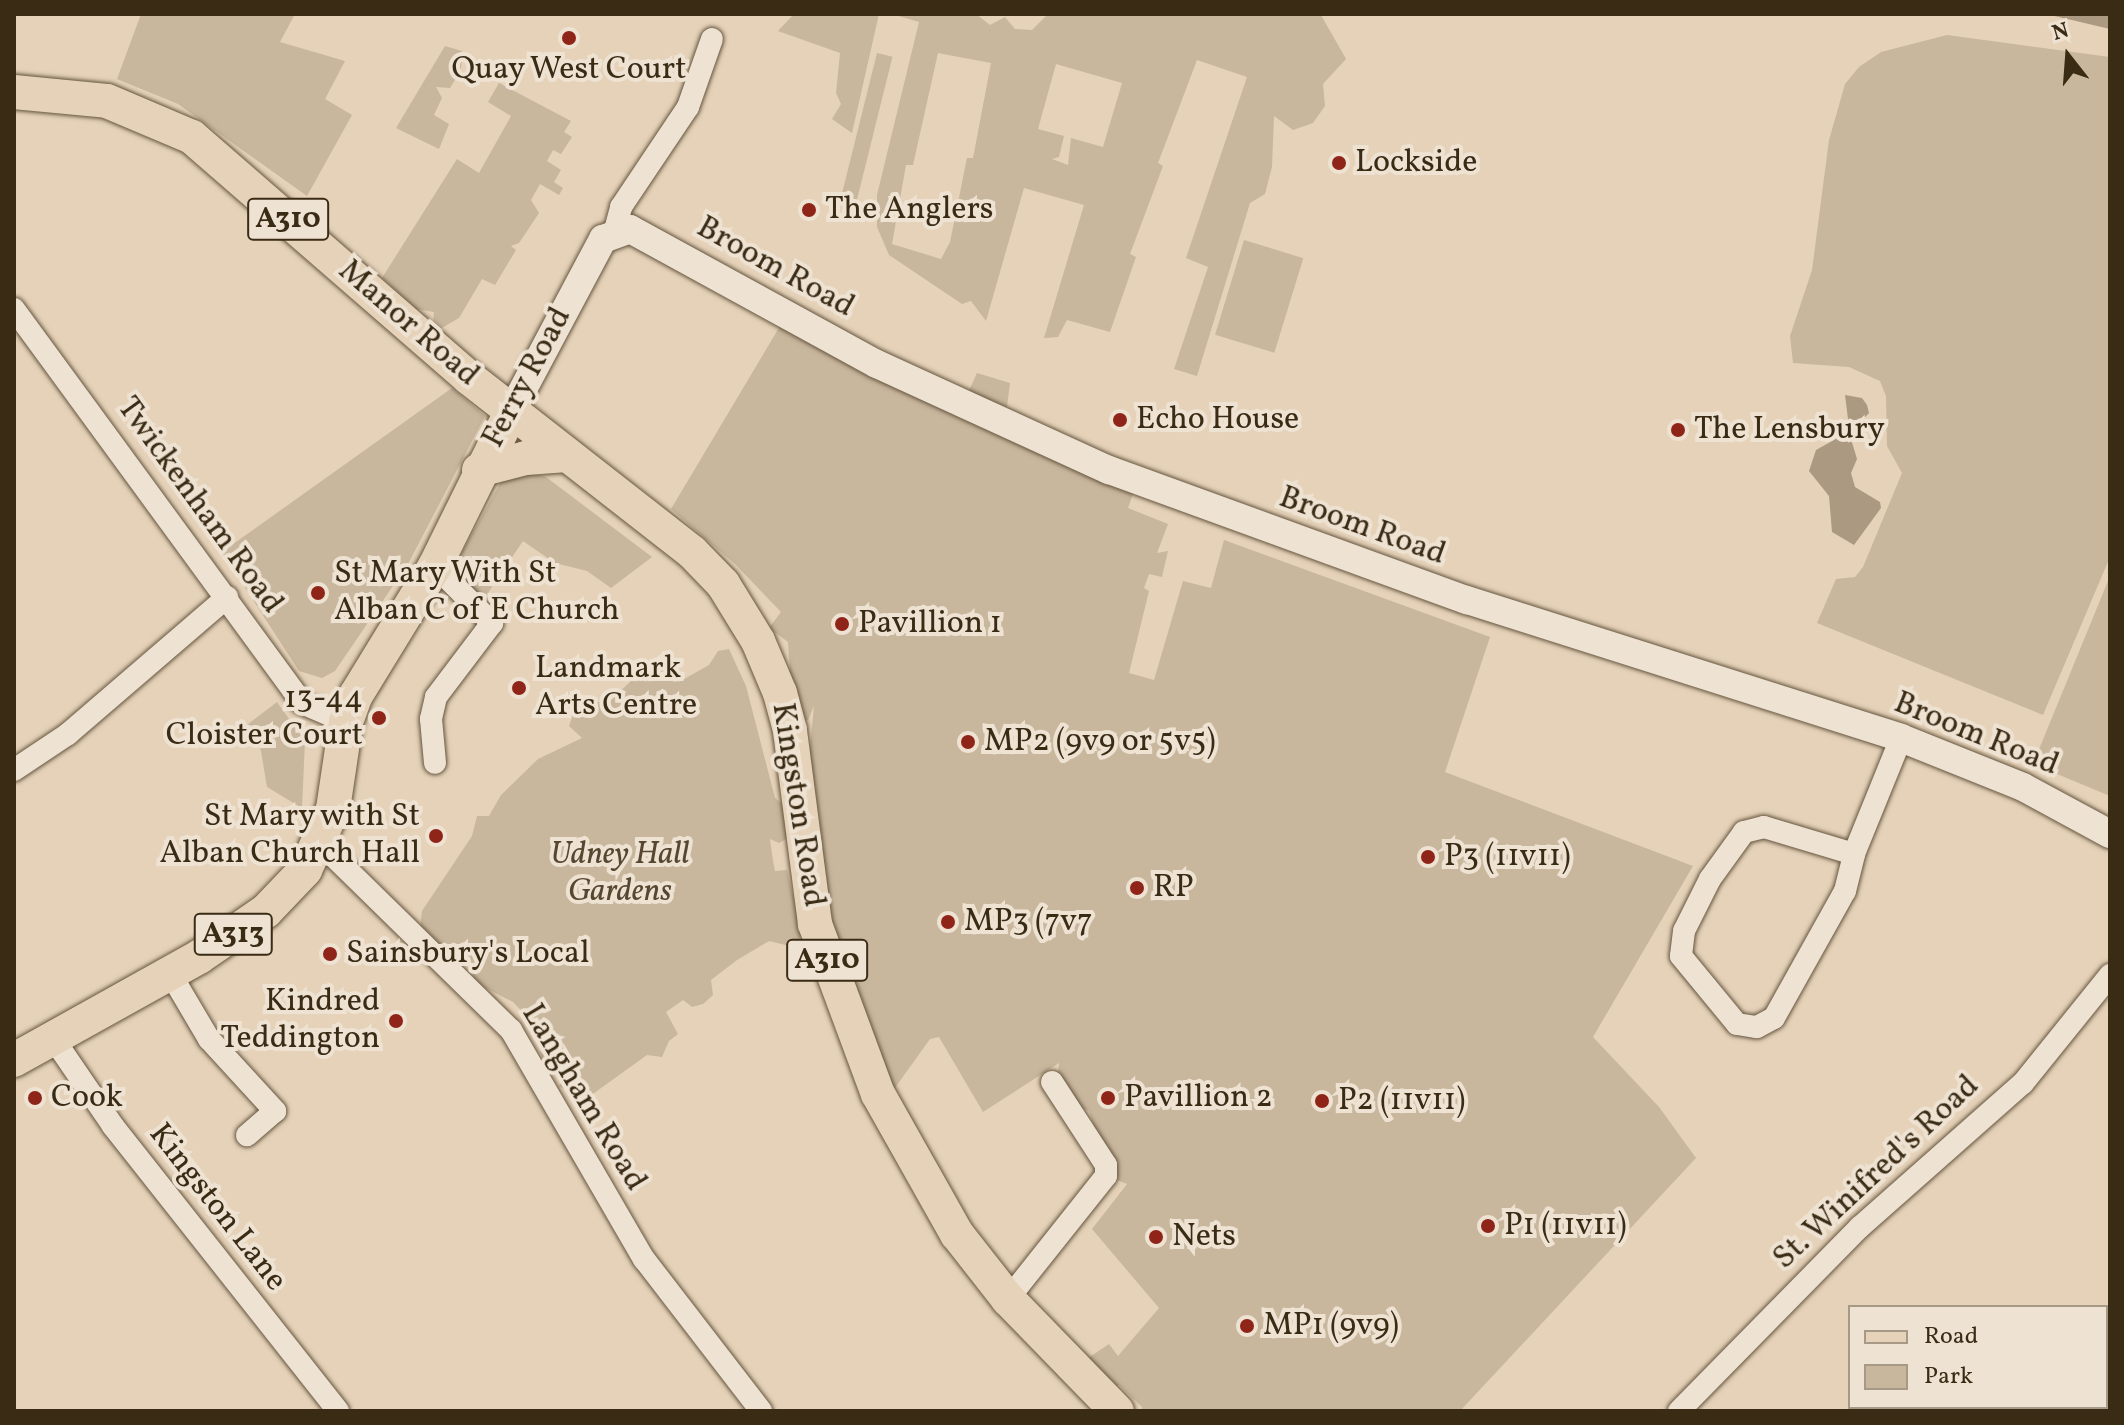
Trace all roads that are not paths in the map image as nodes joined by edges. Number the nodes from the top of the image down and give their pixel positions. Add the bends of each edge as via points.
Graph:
1 (712, 39) dead end
2 (14, 92) edge
3 (615, 230) junction
4 (14, 309) edge
5 (512, 410) junction
6 (567, 455) junction
7 (479, 470) junction
8 (435, 566) junction
9 (227, 597) junction
10 (346, 722) junction
11 (1901, 738) junction
12 (435, 763) dead end
13 (14, 770) edge
14 (2110, 834) edge
15 (321, 844) junction
16 (1854, 854) junction
17 (170, 973) junction
18 (2110, 975) edge
19 (53, 1038) junction
20 (14, 1060) edge
21 (1052, 1082) dead end
22 (247, 1135) dead end
23 (1008, 1299) junction
24 (338, 1411) edge
25 (761, 1411) edge
26 (1117, 1411) edge
27 (1679, 1411) edge

1 - 3 street, Ferry Road via 688,107 621,207
2 - 5 main road, Manor Road / A310 via 107,101 192,137
3 - 5 street, Ferry Road via 597,248
3 - 11 street, Broom Road via 638,232 877,364 1109,470 1467,600
4 - 9 street, Twickenham Road
5 - 6 main road, Kingston Road / A310
5 - 7 main road, Ferry Road / A313
6 - 7 main road
6 - 23 main road, Kingston Road / A310 via 692,552 745,615 772,669 790,731 815,924 864,1061 943,1211
7 - 8 main road, Ferry Road / A313
8 - 10 main road, Ferry Road / A313 via 361,686
8 - 12 street via 492,623 436,697 431,719
9 - 10 street, Twickenham Road via 302,703
9 - 13 street via 68,734
10 - 15 main road, A313 via 333,809
11 - 14 street, Broom Road via 2023,787
11 - 16 street
15 - 17 main road, A313 via 280,900
15 - 25 street, Langham Road via 511,1030 644,1259
16 - 16 street via 1845,891 1774,1018 1757,1027 1737,1024 1681,956 1684,931 1710,879 1744,832 1764,827
17 - 19 main road, A313
17 - 22 street via 209,1039 275,1111
18 - 27 street, St. Winifred's Road via 2023,1083 1860,1227
19 - 20 main road, A313
19 - 24 street, Kingston Lane via 122,1139
21 - 23 street via 1106,1165 1106,1176
23 - 26 main road, Kingston Road / A310

